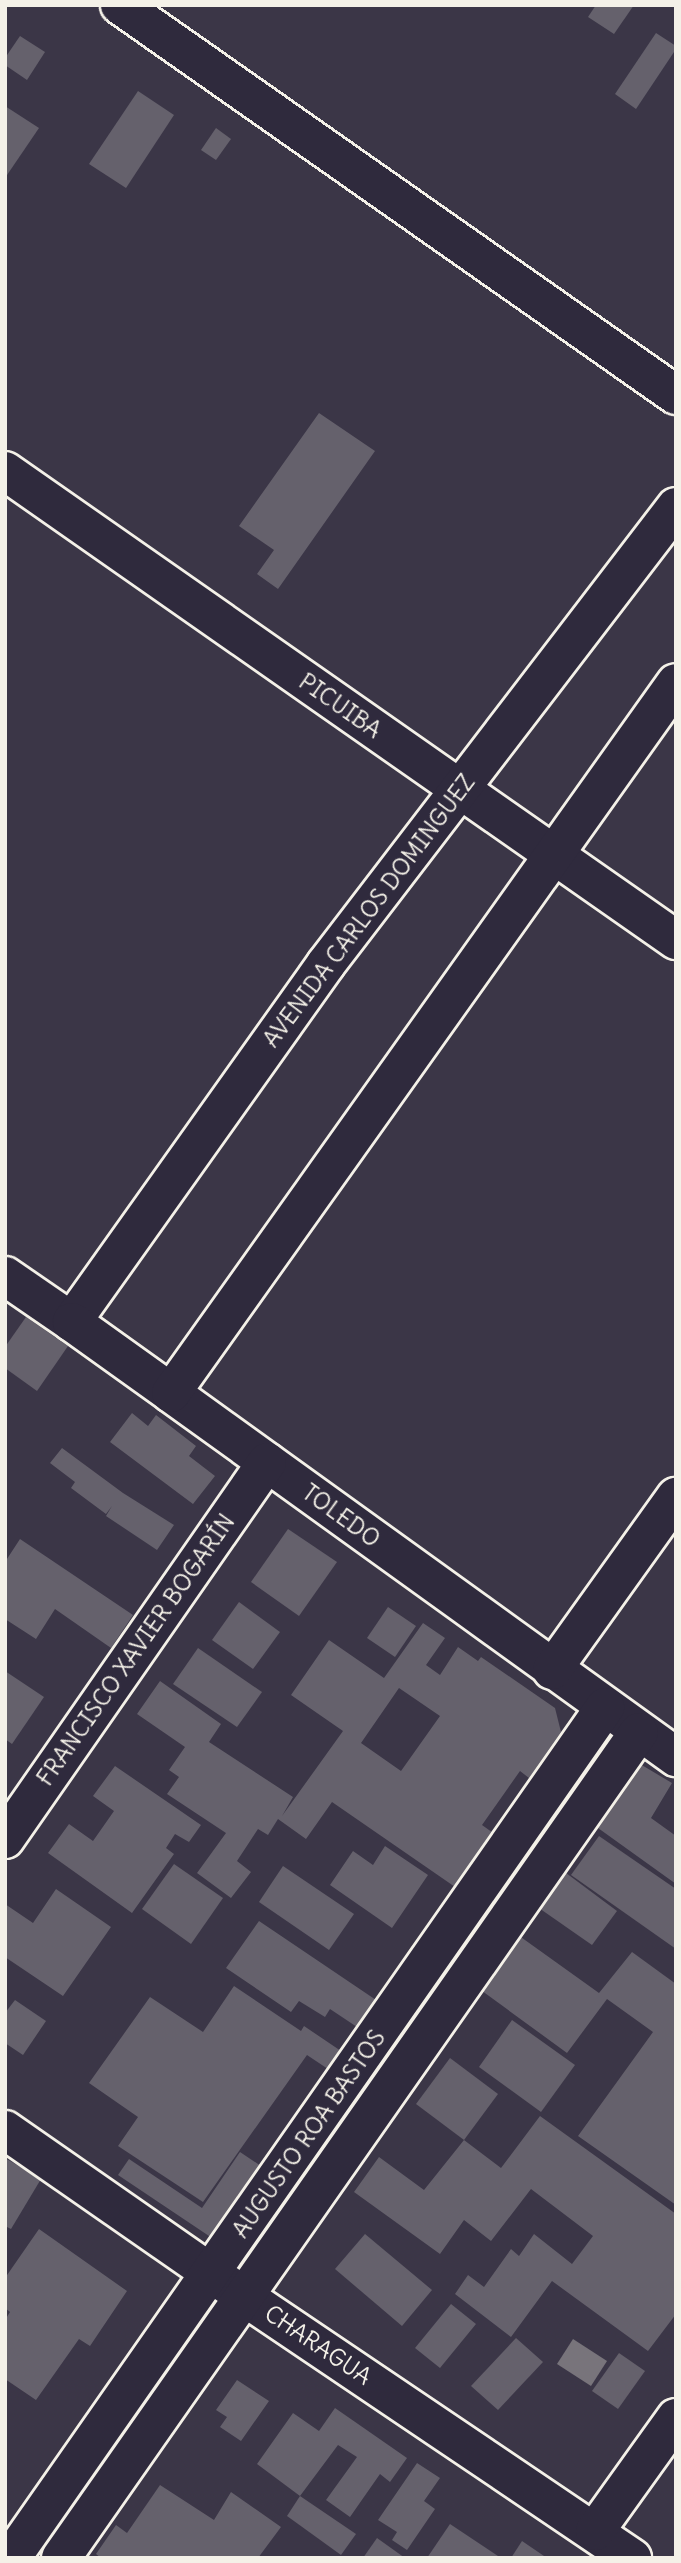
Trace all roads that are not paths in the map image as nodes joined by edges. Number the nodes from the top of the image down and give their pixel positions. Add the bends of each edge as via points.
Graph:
1 (120, 5) edge
2 (676, 395) edge
3 (5, 471) edge
4 (676, 507) edge
5 (676, 683) edge
6 (460, 789) junction
7 (554, 856) junction
8 (676, 940) edge
9 (5, 1276) edge
10 (72, 1322) junction
11 (171, 1393) junction
12 (267, 1462) junction
13 (676, 1497) edge
14 (552, 1670) junction
15 (605, 1707) junction
16 (639, 1731) junction
17 (676, 1757) edge
18 (5, 1839) edge
19 (5, 2130) edge
20 (212, 2274) junction
21 (246, 2297) junction
22 (676, 2418) edge
23 (595, 2531) junction
24 (11, 2558) edge
25 (61, 2558) edge
26 (632, 2558) edge

1 - 2 street
3 - 6 street, PICUIBA
4 - 6 street, AVENIDA CARLOS DOMINGUEZ
5 - 7 street
6 - 7 street, PICUIBA
6 - 10 street, AVENIDA CARLOS DOMINGUEZ via 326,964
7 - 8 street, PICUIBA
7 - 11 street
9 - 10 street, TOLEDO
10 - 11 street, TOLEDO
11 - 12 street, TOLEDO
12 - 14 street, TOLEDO
12 - 18 street, FRANCISCO XAVIER BOGARÍN
13 - 14 street
14 - 15 street, TOLEDO
15 - 16 street, TOLEDO
15 - 20 street, AUGUSTO ROA BASTOS
16 - 17 street, TOLEDO
16 - 21 street, AUGUSTO ROA BASTOS
19 - 20 street, CHARAGUA
20 - 21 street, CHARAGUA
20 - 24 street, AUGUSTO ROA BASTOS
21 - 23 street, CHARAGUA
21 - 25 street, AUGUSTO ROA BASTOS
22 - 23 street
23 - 26 street, CHARAGUA

